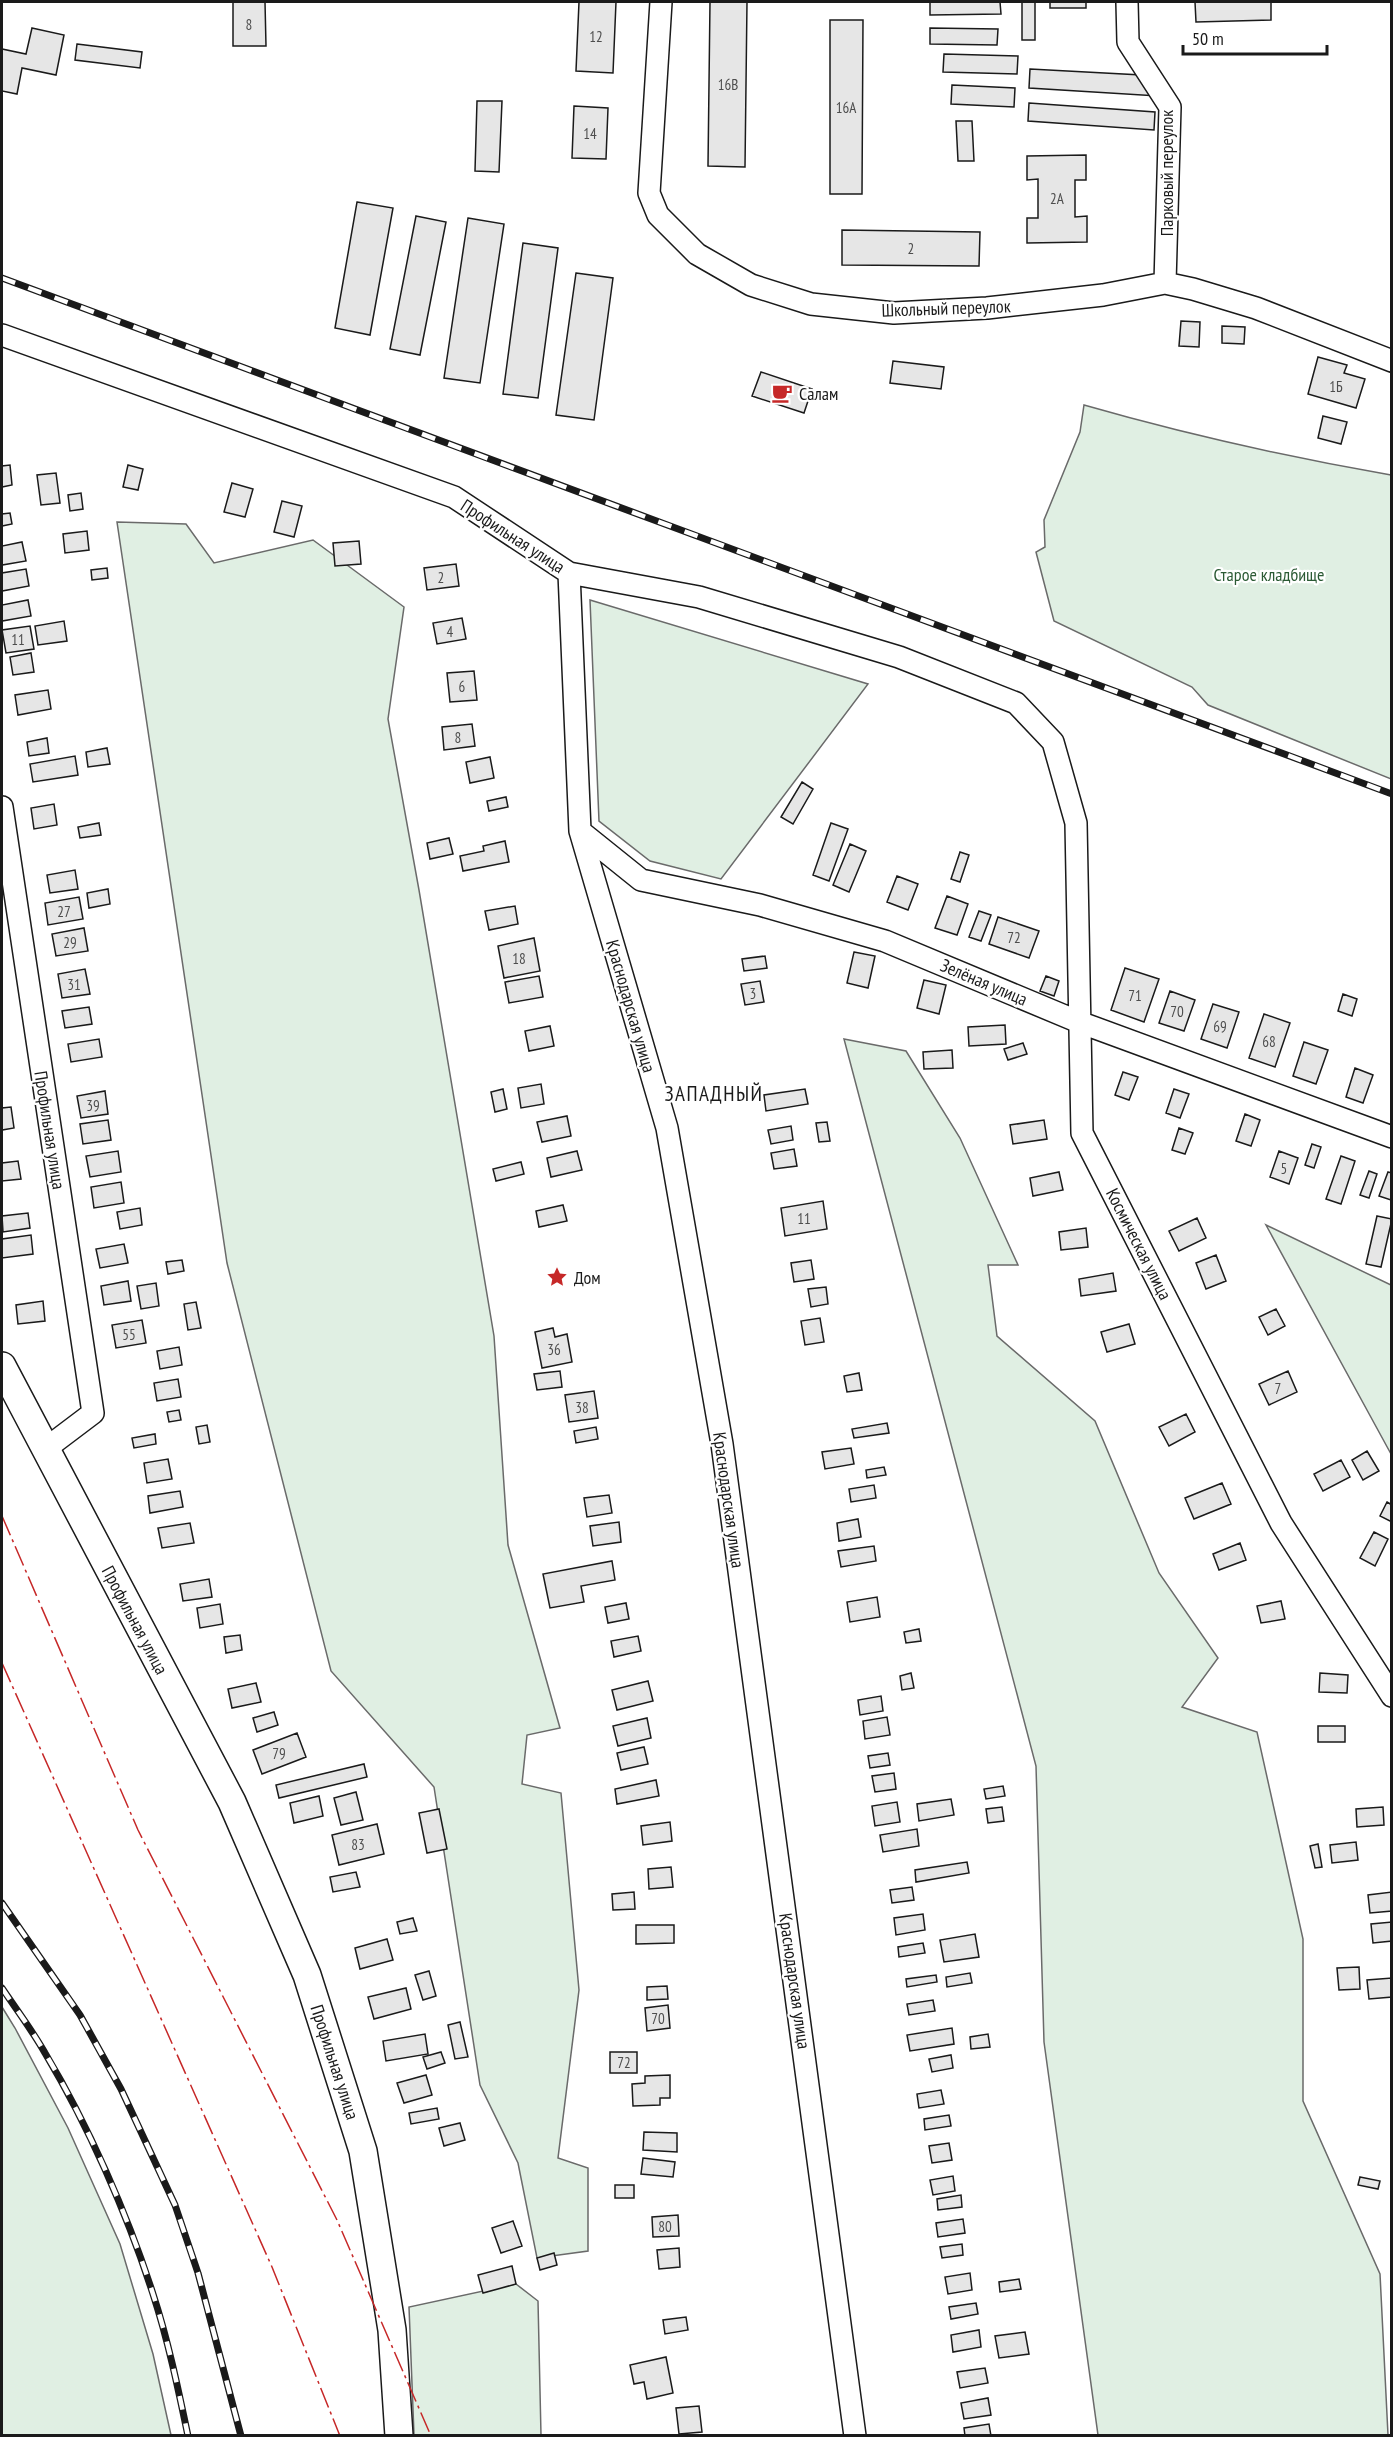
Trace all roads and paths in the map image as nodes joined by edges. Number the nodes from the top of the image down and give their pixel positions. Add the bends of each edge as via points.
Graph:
1 (661, 2) edge
2 (1127, 2) edge
3 (1165, 283) junction
4 (2, 335) edge
5 (1392, 361) edge
6 (569, 573) junction
7 (1053, 742) joint
8 (2, 807) edge
9 (580, 831) junction
10 (1079, 1022) junction
11 (1392, 1137) edge
12 (2, 1366) edge
13 (44, 1450) junction
14 (1392, 1696) edge
15 (399, 2436) edge
16 (855, 2436) edge

1 - 3 street, Школьный переулок via 648,193 658,215 697,254 742,280 811,304 894,313 987,308 1103,295
2 - 3 street, Парковый переулок via 1128,42 1170,107
3 - 5 street, Школьный переулок via 1256,308
4 - 6 street, Профильная улица via 454,497
6 - 7 street, Профильная улица via 699,597 899,657 1016,703
6 - 9 street, Краснодарская улица
7 - 10 street, Космическая улица via 1076,823
8 - 13 street, Профильная улица via 93,1413
9 - 10 street, Зелёная улица via 641,880 760,905 885,941
9 - 16 street, Краснодарская улица via 667,1128 720,1432
10 - 11 street, Зелёная улица
10 - 14 street, Космическая улица via 1082,1133 1281,1523
12 - 13 main road
13 - 15 main road, Профильная улица via 232,1802 308,1975 363,2151 392,2330

